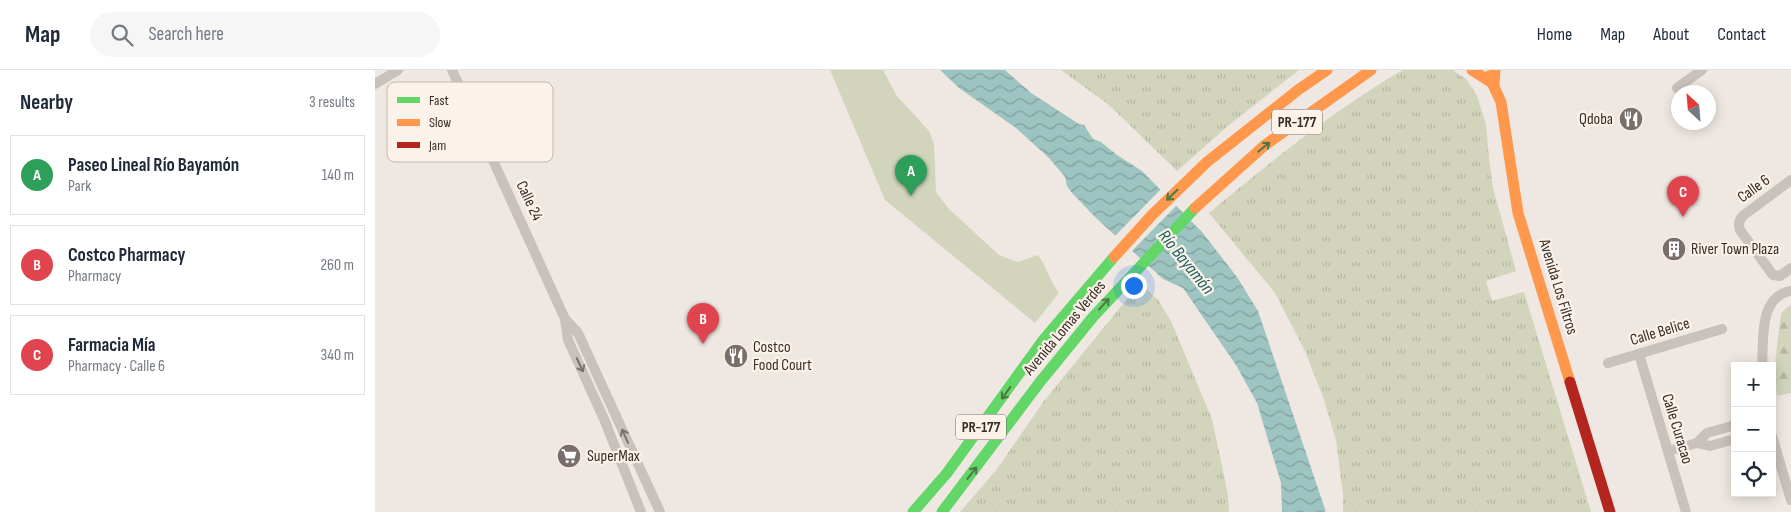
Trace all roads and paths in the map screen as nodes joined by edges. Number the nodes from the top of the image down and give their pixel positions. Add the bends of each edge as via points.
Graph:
1 (398, 70) edge
2 (453, 70) edge
3 (1327, 70) edge
4 (1371, 70) edge
5 (1473, 70) edge
6 (1486, 70) edge
7 (1495, 70) edge
8 (1702, 70) edge
9 (458, 82) edge
10 (375, 84) edge
11 (1494, 84) junction
12 (1681, 85) edge
13 (494, 162) edge
14 (1791, 180) edge
15 (1791, 268) edge
16 (1791, 290) edge
17 (565, 319) junction
18 (1721, 329) dead end
19 (1639, 354) junction
20 (1762, 362) edge
21 (1608, 363) dead end
22 (1731, 426) edge
23 (1721, 429) junction
24 (1730, 440) edge
25 (1697, 443) junction
26 (1776, 449) edge
27 (1668, 451) junction
28 (1791, 500) edge
29 (641, 512) edge
30 (660, 512) edge
31 (913, 512) edge
32 (942, 512) edge
33 (1610, 512) edge
34 (1686, 512) edge

1 - 10 street
2 - 9 street, Calle 24
3 -> 31 main road, Avenida Lomas Verdes / PR-177 via 1207,162 1135,233 1044,339 947,474
32 -> 4 main road, Avenida Lomas Verdes / PR-177 via 1040,382 1155,249 1265,145
5 - 11 main road
6 - 11 main road, Avenida Los Filtros
7 - 11 main road
8 - 12 street
11 - 33 main road, Avenida Los Filtros via 1501,102 1518,213
13 - 17 street, Calle 24
14 - 15 street, Calle 6 via 1741,217 1739,224 1773,275 1780,276
16 - 20 street via 1778,295 1769,305
17 -> 29 street, Calle 24 via 568,340
30 -> 17 street, Calle 24 via 578,333
18 - 19 street, Calle Belice
19 - 21 street, Calle Belice
19 - 27 street, Calle Curacao
22 - 23 street
23 - 24 street
23 - 25 street via 1707,432
24 - 25 street via 1710,446
25 - 27 street
26 - 28 street
27 - 34 street, Calle Curacao

